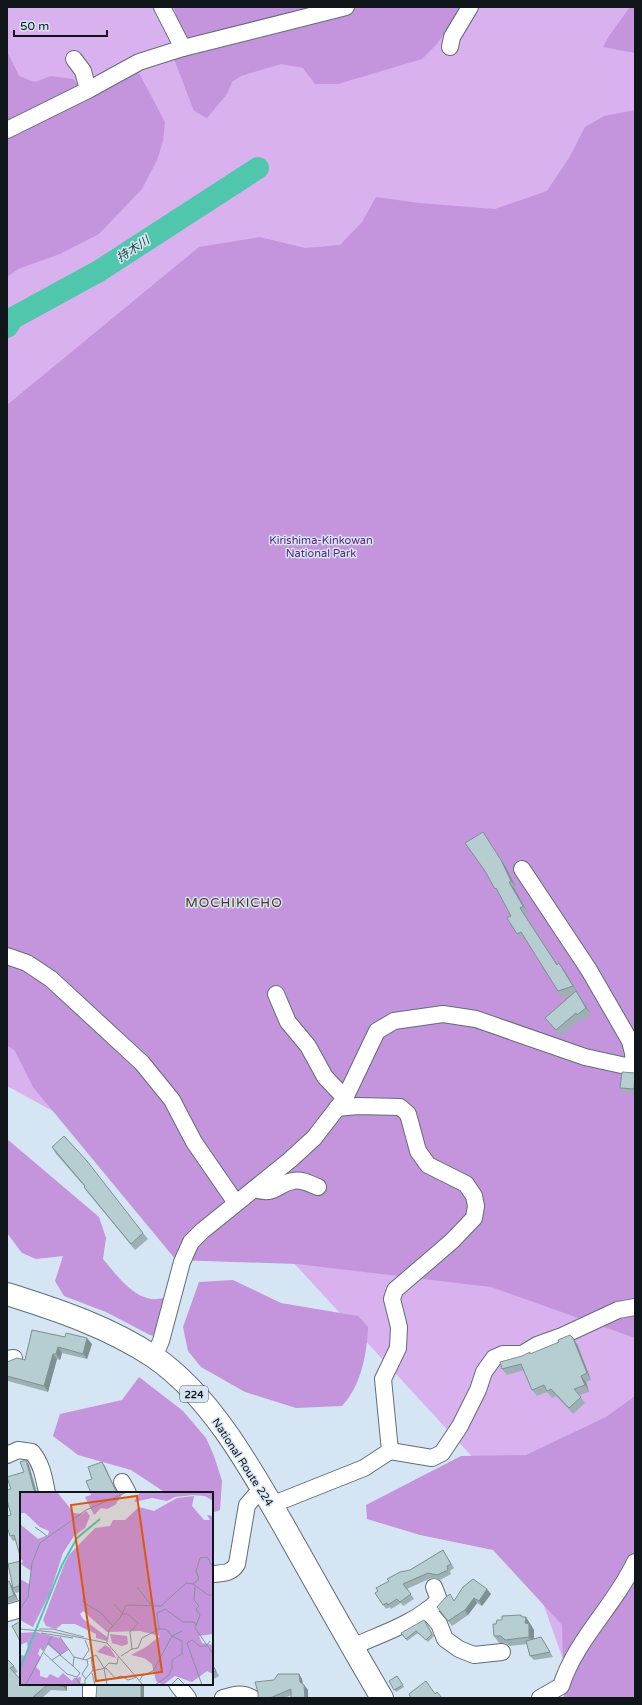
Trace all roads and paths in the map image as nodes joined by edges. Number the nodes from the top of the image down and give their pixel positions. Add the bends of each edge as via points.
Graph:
1 (162, 7) edge
2 (346, 7) edge
3 (470, 7) edge
4 (450, 46) dead end
5 (183, 48) junction
6 (74, 59) dead end
7 (88, 90) junction
8 (7, 130) edge
9 (522, 869) dead end
10 (7, 956) edge
11 (276, 994) dead end
12 (635, 1067) edge
13 (341, 1103) junction
14 (318, 1187) dead end
15 (254, 1189) junction
16 (236, 1203) junction
17 (7, 1294) edge
18 (635, 1307) edge
19 (154, 1357) junction
20 (390, 1451) junction
21 (7, 1455) edge
22 (47, 1492) edge
23 (266, 1496) junction
24 (635, 1562) edge
25 (213, 1574) edge
26 (434, 1587) dead end
27 (20, 1609) edge
28 (427, 1610) junction
29 (7, 1613) edge
30 (352, 1647) junction
31 (502, 1652) dead end
32 (91, 1685) edge
33 (178, 1685) edge
34 (91, 1698) edge
35 (188, 1698) edge
36 (223, 1698) edge
37 (252, 1698) edge
38 (382, 1698) edge
39 (540, 1698) edge

1 - 5 street
2 - 5 street
3 - 4 street via 452,37
5 - 7 street via 139,62
6 - 7 street via 83,71
7 - 8 street
9 - 12 street via 589,970 630,1041
10 - 16 street via 27,963 51,979 142,1064 172,1100 194,1142
11 - 13 street via 288,1022 308,1046
12 - 13 street via 585,1057 476,1019 443,1014 394,1021 377,1031
13 - 15 street via 314,1138
13 - 20 street via 400,1107 408,1114 418,1151 428,1165 466,1184 474,1196 476,1206 474,1218 452,1241 395,1290 392,1298 399,1327 398,1348 383,1379
14 - 15 street via 294,1181 274,1190 263,1192
15 - 16 street
16 - 19 street via 191,1242 182,1262 161,1341
17 - 19 highway, National Route 224 / 224 via 111,1332
18 - 20 street via 618,1310 522,1354 503,1354 494,1358 484,1372 460,1426 442,1453 432,1458
19 - 23 highway, National Route 224 / 224 via 198,1398 220,1425
20 - 23 street via 364,1468
21 - 22 street via 18,1450 32,1452 38,1459
23 - 25 street via 247,1504 237,1564 233,1570
23 - 30 highway, National Route 224 / 224
24 - 39 street via 612,1603 587,1633 567,1666 561,1686
26 - 28 street via 439,1600
27 - 29 street
28 - 30 street via 396,1628
28 - 31 street via 439,1624 445,1639 459,1649 474,1654
30 - 38 highway, National Route 224 / 224
32 - 34 street
33 - 35 street
36 - 37 street via 238,1694

